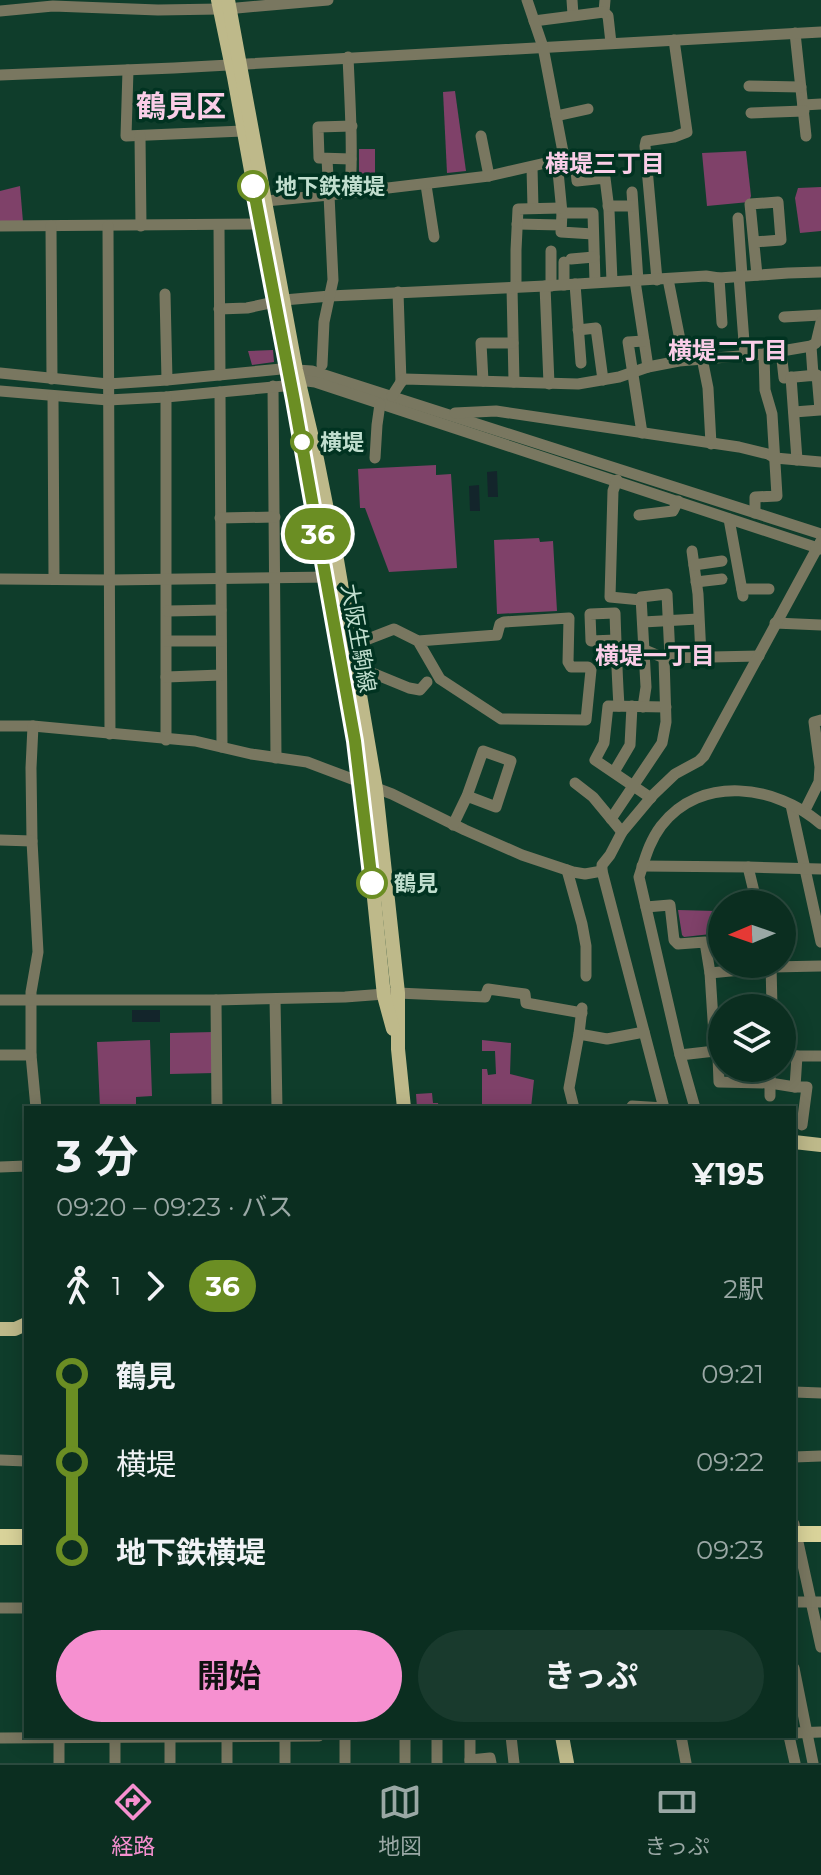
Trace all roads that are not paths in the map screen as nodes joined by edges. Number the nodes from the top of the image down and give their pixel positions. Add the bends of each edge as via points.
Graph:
1 (328, 0) edge
2 (527, 0) edge
3 (572, 0) edge
4 (226, 4) edge
5 (605, 6) edge
6 (0, 11) edge
7 (573, 15) junction
8 (534, 21) junction
9 (821, 32) edge
10 (795, 33) junction
11 (674, 40) junction
12 (611, 43) junction
13 (543, 47) junction
14 (348, 57) junction
15 (236, 64) junction
16 (128, 70) junction
17 (0, 75) edge
18 (749, 86) dead end
19 (801, 87) junction
20 (821, 104) edge
21 (803, 108) junction
22 (588, 109) dead end
23 (751, 113) dead end
24 (556, 116) junction
25 (352, 126) junction
26 (243, 131) junction
27 (140, 136) junction
28 (481, 136) dead end
29 (806, 136) dead end
30 (327, 159) junction
31 (351, 159) junction
32 (557, 161) junction
33 (575, 161) dead end
34 (532, 167) junction
35 (489, 176) junction
36 (426, 185) junction
37 (632, 192) dead end
38 (350, 193) junction
39 (329, 195) junction
40 (266, 201) junction
41 (608, 206) junction
42 (632, 206) junction
43 (533, 208) junction
44 (561, 215) junction
45 (738, 218) dead end
46 (266, 224) junction
47 (517, 224) junction
48 (219, 225) junction
49 (0, 226) edge
50 (51, 226) junction
51 (108, 226) junction
52 (141, 226) junction
53 (593, 234) junction
54 (434, 237) dead end
55 (754, 242) dead end
56 (551, 251) dead end
57 (594, 257) junction
58 (821, 272) edge
59 (757, 275) junction
60 (741, 276) junction
61 (719, 278) junction
62 (662, 279) junction
63 (612, 281) junction
64 (636, 281) junction
65 (595, 282) junction
66 (570, 284) junction
67 (548, 286) junction
68 (514, 287) junction
69 (398, 292) junction
70 (165, 294) dead end
71 (330, 296) junction
72 (280, 301) junction
73 (219, 309) junction
74 (821, 315) edge
75 (784, 317) dead end
76 (821, 322) edge
77 (722, 323) dead end
78 (578, 330) junction
79 (644, 341) junction
80 (513, 343) junction
81 (816, 348) edge
82 (781, 351) junction
83 (764, 354) junction
84 (745, 355) junction
85 (702, 358) junction
86 (684, 360) junction
87 (581, 363) dead end
88 (322, 365) dead end
89 (648, 367) junction
90 (632, 372) junction
91 (0, 373) edge
92 (220, 375) junction
93 (813, 375) junction
94 (294, 376) junction
95 (791, 377) junction
96 (52, 379) junction
97 (167, 380) junction
98 (603, 380) junction
99 (483, 381) junction
100 (401, 382) junction
101 (514, 382) junction
102 (108, 384) junction
103 (549, 384) junction
104 (273, 386) junction
105 (0, 391) edge
106 (220, 392) junction
107 (53, 396) junction
108 (392, 396) junction
109 (166, 397) junction
110 (376, 398) junction
111 (108, 400) junction
112 (820, 410) edge
113 (794, 412) junction
114 (449, 414) junction
115 (642, 433) junction
116 (711, 444) junction
117 (375, 458) dead end
118 (775, 458) junction
119 (797, 460) junction
120 (821, 462) edge
121 (605, 470) junction
122 (617, 480) junction
123 (678, 501) junction
124 (755, 513) junction
125 (639, 515) dead end
126 (275, 517) junction
127 (220, 518) junction
128 (729, 519) junction
129 (821, 534) edge
130 (820, 546) edge
131 (692, 551) dead end
132 (722, 561) dead end
133 (694, 565) junction
134 (275, 577) junction
135 (332, 577) junction
136 (221, 578) junction
137 (0, 579) edge
138 (54, 579) junction
139 (722, 579) dead end
140 (110, 580) junction
141 (167, 580) junction
142 (696, 582) junction
143 (769, 589) dead end
144 (641, 600) junction
145 (221, 610) junction
146 (167, 611) junction
147 (698, 619) junction
148 (668, 620) junction
149 (643, 622) junction
150 (775, 623) junction
151 (821, 625) edge
152 (167, 641) junction
153 (221, 641) junction
154 (418, 641) junction
155 (345, 643) junction
156 (645, 650) junction
157 (701, 656) junction
158 (759, 656) junction
159 (667, 658) junction
160 (357, 674) junction
161 (221, 675) junction
162 (166, 677) junction
163 (427, 682) dead end
164 (619, 706) junction
165 (638, 706) junction
166 (666, 707) junction
167 (821, 720) edge
168 (0, 726) edge
169 (33, 726) junction
170 (110, 734) junction
171 (166, 740) junction
172 (222, 747) junction
173 (276, 758) junction
174 (614, 772) junction
175 (361, 782) junction
176 (575, 783) dead end
177 (634, 785) junction
178 (376, 789) junction
179 (467, 796) junction
180 (651, 798) junction
181 (791, 805) junction
182 (805, 810) junction
183 (611, 819) junction
184 (821, 824) edge
185 (453, 825) junction
186 (622, 832) junction
187 (0, 840) edge
188 (32, 841) junction
189 (642, 866) junction
190 (748, 867) junction
191 (805, 868) junction
192 (821, 869) edge
193 (567, 870) junction
194 (602, 871) junction
195 (754, 890) edge
196 (646, 907) junction
197 (821, 942) edge
198 (708, 961) edge
199 (796, 966) edge
200 (821, 966) edge
201 (586, 976) dead end
202 (391, 994) junction
203 (275, 999) junction
204 (0, 1000) edge
205 (216, 1000) junction
206 (31, 1001) junction
207 (644, 1032) junction
208 (579, 1034) junction
209 (0, 1055) edge
210 (31, 1055) junction
211 (680, 1055) junction
212 (708, 1055) edge
213 (797, 1056) joint
214 (821, 1056) edge
215 (719, 1082) edge
216 (770, 1083) junction
217 (795, 1087) junction
218 (770, 1096) dead end
219 (36, 1106) edge
220 (217, 1106) edge
221 (277, 1106) edge
222 (404, 1106) edge
223 (574, 1106) edge
224 (663, 1106) edge
225 (694, 1106) edge
226 (802, 1125) dead end
227 (796, 1142) edge
228 (821, 1145) edge
229 (24, 1166) edge
230 (0, 1167) edge
231 (24, 1325) edge
232 (0, 1329) edge
233 (796, 1392) edge
234 (821, 1393) edge
235 (821, 1456) edge
236 (796, 1457) edge
237 (0, 1460) edge
238 (24, 1461) edge
239 (821, 1523) edge
240 (0, 1527) edge
241 (24, 1527) edge
242 (796, 1529) edge
243 (796, 1529) edge
244 (821, 1534) edge
245 (796, 1536) edge
246 (0, 1537) edge
247 (24, 1537) edge
248 (816, 1602) edge
249 (0, 1608) edge
250 (24, 1608) edge
251 (821, 1647) edge
252 (796, 1690) edge
253 (821, 1732) edge
254 (800, 1733) edge
255 (0, 1738) edge
256 (24, 1738) edge
257 (59, 1738) edge
258 (115, 1738) edge
259 (170, 1738) edge
260 (227, 1738) edge
261 (285, 1738) edge
262 (345, 1738) edge
263 (405, 1738) edge
264 (437, 1738) edge
265 (470, 1738) edge
266 (511, 1738) edge
267 (562, 1738) edge
268 (681, 1738) edge
269 (789, 1738) edge
270 (470, 1761) edge
271 (59, 1763) edge
272 (115, 1763) edge
273 (170, 1763) edge
274 (227, 1763) edge
275 (285, 1763) edge
276 (345, 1763) edge
277 (405, 1763) edge
278 (437, 1763) edge
279 (491, 1763) edge
280 (514, 1763) edge
281 (567, 1763) edge
282 (686, 1763) edge
283 (795, 1763) edge
284 (813, 1763) edge

1 - 4 street
2 - 8 street
3 - 7 street
4 - 6 street
4 - 15 main road, 大阪生駒線
5 - 7 street
5 - 12 street
7 - 8 street
8 - 13 street
9 - 10 street
10 - 11 street
10 - 19 street
11 - 12 street
11 - 62 street via 687,132 646,141 645,146
12 - 13 street
13 - 14 street
13 - 24 street
14 - 15 street
14 - 25 street
15 - 16 street
15 - 26 main road, 大阪生駒線
15 - 40 main road, 大阪生駒線
16 - 17 street
16 - 27 street via 126,136
18 - 19 street
19 - 21 street
20 - 21 street
21 - 23 street
21 - 29 street
22 - 24 street
24 - 32 street via 563,152
25 - 30 street via 318,127 319,158
25 - 31 street
26 - 27 street
26 - 46 main road, 大阪生駒線
27 - 52 street
28 - 35 street
30 - 31 street
30 - 39 street
31 - 38 street
32 - 34 street
32 - 44 street
33 - 41 street via 577,181 605,178
34 - 35 street
34 - 43 street
35 - 36 street
36 - 38 street
36 - 54 street
37 - 42 street
38 - 39 street
39 - 40 street
39 - 71 street
40 - 46 main road, 大阪生駒線
41 - 42 street
41 - 63 street
42 - 64 street
43 - 44 street
43 - 47 street via 518,209
44 - 47 street
44 - 53 street via 561,232
44 - 53 street via 593,213
45 - 60 street
46 - 48 street
46 - 72 main road, 大阪生駒線
47 - 68 street
48 - 52 street
48 - 73 street
49 - 50 street
50 - 51 street
50 - 96 street
51 - 52 street
51 - 102 street
53 - 57 street
55 - 59 street
56 - 67 street
57 - 65 street
57 - 66 street via 568,260
58 - 59 street
59 - 60 street
60 - 61 street
60 - 84 street
61 - 62 street
61 - 77 street
62 - 64 street
62 - 86 street
63 - 64 street
63 - 65 street
64 - 79 street
65 - 66 street
66 - 67 street
66 - 78 street
67 - 68 street
67 - 103 street
68 - 69 street
68 - 80 street
69 - 71 street
69 - 100 street
70 - 97 street
71 - 72 street
71 - 88 street
72 - 73 street
72 - 94 main road, 大阪生駒線
73 - 92 street
74 - 75 street
76 - 81 street
78 - 87 street
78 - 98 street via 596,328
79 - 89 street
79 - 90 street via 628,342
80 - 99 street via 481,343
80 - 101 street
81 - 82 street
81 - 93 street
82 - 83 street
82 - 95 street via 784,378
83 - 84 street
83 - 118 street
84 - 85 street
85 - 86 street
85 - 116 street
86 - 89 street
89 - 90 street
90 - 98 street
90 - 115 street
91 - 96 street
92 - 94 street
92 - 97 street
93 - 95 street
93 - 112 street
94 - 104 street
94 - 110 street via 312,371
94 - 135 main road, 大阪生駒線
95 - 113 street
96 - 102 street
97 - 102 street
98 - 103 street
99 - 100 street
99 - 101 street
100 - 108 street
101 - 103 street
102 - 111 street
104 - 106 street
104 - 126 street
105 - 107 street
106 - 109 street
106 - 127 street
107 - 111 street
107 - 138 street
108 - 110 street
108 - 114 street
109 - 111 street
109 - 141 street
110 - 117 street
110 - 121 street
111 - 140 street
112 - 113 street
113 - 119 street
114 - 115 street via 496,411
114 - 121 street
115 - 116 street
116 - 118 street
118 - 119 street
118 - 124 street via 777,496 755,497
119 - 120 street
121 - 122 street
121 - 124 street
122 - 123 street
122 - 144 street via 610,597
123 - 125 street via 673,511
123 - 128 street
124 - 129 street
126 - 127 street
126 - 134 street
127 - 136 street
128 - 130 street
128 - 143 street via 742,592
130 - 150 street
131 - 133 street
132 - 133 street
133 - 142 street
134 - 135 street
134 - 136 street
134 - 173 street
135 - 155 main road, 大阪生駒線
136 - 141 street
136 - 145 street
137 - 138 street
138 - 140 street
139 - 142 street
140 - 141 street
140 - 170 street
141 - 146 street
142 - 147 street
144 - 148 street via 667,594
144 - 149 street
145 - 146 street
145 - 153 street
146 - 152 street
147 - 148 street
147 - 157 street
148 - 149 street
148 - 159 street
149 - 156 street
150 - 151 street
150 - 158 street
152 - 153 street
152 - 162 street
153 - 161 street
154 - 154 street via 497,635 504,622 569,618 568,662 591,670 586,720 501,719 440,679
154 - 155 street via 394,629
155 - 160 main road, 大阪生駒線
155 - 175 main road, 大阪生駒線
156 - 159 street
156 - 164 street via 616,646
156 - 165 street via 646,687
157 - 158 street
157 - 159 street
158 - 180 street via 704,756
159 - 166 street
160 - 163 street via 370,672 420,690
160 - 178 main road, 大阪生駒線
161 - 162 street
161 - 172 street
162 - 171 street
164 - 165 street
164 - 174 street via 608,706 604,743 595,760
165 - 166 street
165 - 174 street via 630,745
166 - 177 street via 662,743
167 - 182 street via 814,722 819,782
168 - 169 street
169 - 170 street
169 - 188 street
170 - 171 street
171 - 172 street
172 - 173 street
173 - 175 street via 307,762
174 - 177 street
175 - 178 street
175 - 202 main road, 大阪生駒線
176 - 183 street
177 - 180 street
177 - 183 street
178 - 185 street
178 - 202 main road, 大阪生駒線
179 - 179 street via 483,751 511,761 496,807
179 - 185 street
180 - 186 street
181 - 182 street
181 - 189 street via 746,790 704,794 662,824
181 - 191 street
182 - 184 street
183 - 186 street
185 - 193 street
186 - 194 street
187 - 188 street
188 - 206 street via 38,952
189 - 190 street
189 - 196 street via 639,877
190 - 191 street
190 - 195 street
191 - 192 street
191 - 197 street
193 - 194 street
193 - 201 street via 586,946
194 - 207 street
196 - 198 street via 670,905 674,940 705,942
196 - 211 street
199 - 200 street
202 - 203 street
202 - 208 street via 485,997 488,989 525,994 526,1003 582,1010
202 - 222 main road, 大阪生駒線
203 - 205 street
203 - 221 street
204 - 206 street
205 - 206 street
205 - 220 street
206 - 210 street
207 - 208 street via 607,1039
207 - 224 street
208 - 223 street via 569,1088
209 - 210 street
210 - 219 street
211 - 212 street
211 - 225 street
213 - 214 street
213 - 217 street
215 - 216 street
216 - 217 street
216 - 218 street
217 - 226 street via 807,1087
227 - 228 main road
229 - 230 street
231 - 232 main road
233 - 234 street
235 - 236 street
237 - 238 street
239 - 242 highway
240 - 241 highway
243 - 244 highway
245 - 248 street
246 - 247 highway
248 - 251 street
249 - 250 street
252 - 254 street
253 - 254 street
254 - 284 street
255 - 256 street
257 - 271 street
258 - 272 street
259 - 273 street
260 - 274 street
261 - 275 street
262 - 276 street
263 - 277 street
264 - 278 street
265 - 270 street
266 - 280 street
267 - 281 main road
268 - 282 street
269 - 283 street
270 - 279 street via 490,1758

